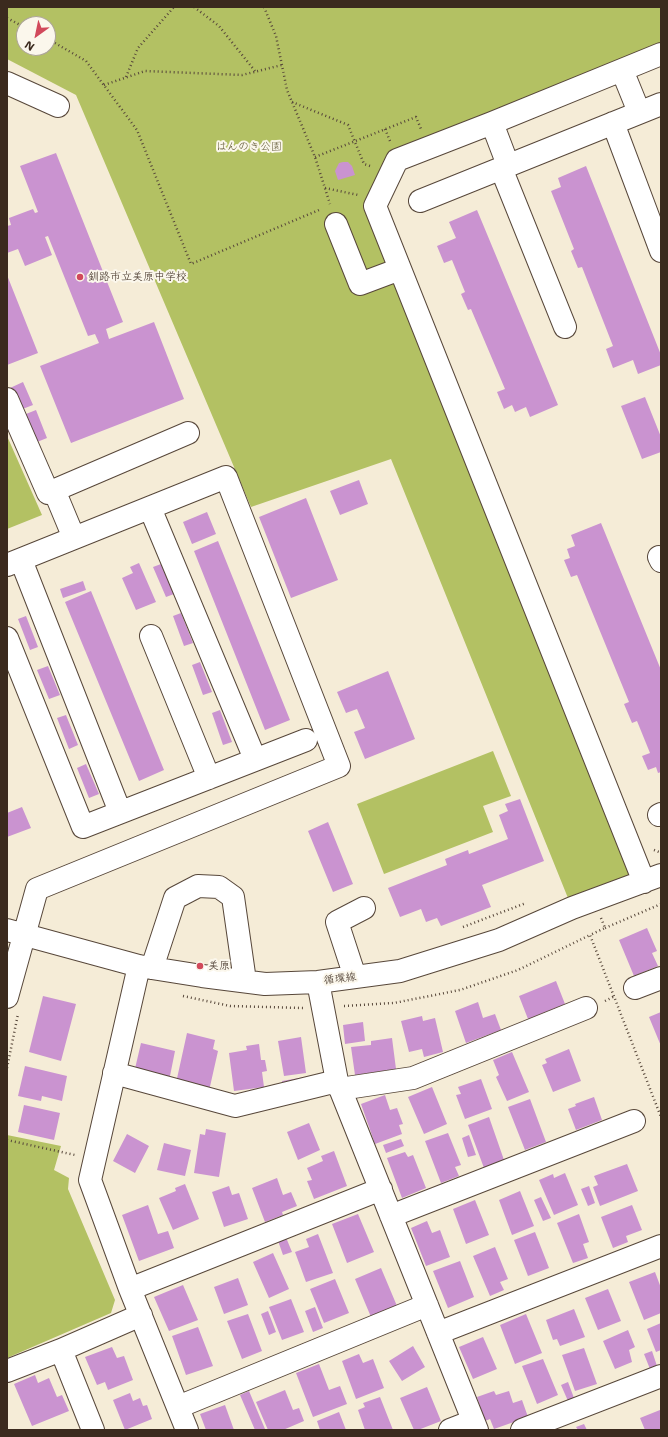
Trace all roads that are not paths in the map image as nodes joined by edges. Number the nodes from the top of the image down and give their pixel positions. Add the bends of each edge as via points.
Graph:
1 (661, 54) edge
2 (622, 70) junction
3 (7, 83) edge
4 (661, 104) edge
5 (58, 106) dead end
6 (639, 112) junction
7 (492, 123) junction
8 (613, 123) junction
9 (504, 167) junction
10 (420, 201) dead end
11 (330, 213) road end
12 (661, 252) edge
13 (400, 269) junction
14 (565, 327) dead end
15 (7, 399) edge
16 (188, 433) dead end
17 (54, 490) junction
18 (150, 508) junction
19 (74, 538) junction
20 (14, 563) edge
21 (151, 636) dead end
22 (7, 638) edge
23 (306, 740) dead end
24 (255, 759) junction
25 (209, 778) junction
26 (120, 812) junction
27 (653, 879) edge
28 (364, 908) dead end
29 (15, 932) edge
30 (146, 967) junction
31 (355, 977) junction
32 (661, 978) edge
33 (245, 981) junction
34 (318, 982) junction
35 (635, 988) road end
36 (7, 997) edge
37 (586, 1008) road end
38 (114, 1073) junction
39 (339, 1085) junction
40 (634, 1121) dead end
41 (381, 1189) junction
42 (391, 1216) junction
43 (661, 1246) edge
44 (130, 1289) junction
45 (427, 1305) junction
46 (141, 1315) junction
47 (438, 1333) junction
48 (61, 1350) junction
49 (7, 1371) edge
50 (661, 1376) edge
51 (178, 1407) junction
52 (475, 1425) edge
53 (93, 1430) edge
54 (187, 1430) edge
55 (450, 1430) edge
56 (522, 1430) edge

1 - 2 street
2 - 6 street
2 - 7 street
3 - 5 street
4 - 6 street
6 - 8 street
7 - 9 street
7 - 13 street via 397,160 375,206
8 - 9 street
8 - 12 street
9 - 10 street
9 - 14 street
11 - 13 street via 360,284
13 - 27 street
15 - 17 street via 48,493
16 - 17 street
17 - 19 street
18 - 19 street
18 - 24 street
18 - 29 street via 226,477 339,766 37,889
19 - 20 street
20 - 26 street
21 - 25 street
22 - 26 street via 83,827
23 - 24 street
24 - 25 street
25 - 26 street
27 - 31 street, 循環線 via 594,900 499,940 400,971
28 - 31 street via 337,922
29 - 30 street, 循環線
29 - 36 street
30 - 33 street, 循環線
30 - 33 street via 175,898 198,886 219,887 232,897
30 - 38 street
31 - 34 street, 循環線
32 - 35 street
33 - 34 street, 循環線 via 266,984
34 - 39 street
37 - 39 street via 413,1078
38 - 39 street via 235,1106
38 - 44 street via 90,1180
39 - 41 street
40 - 42 street
41 - 42 street
41 - 44 street
42 - 45 street
43 - 47 street
44 - 46 street
45 - 47 street
45 - 51 street
46 - 48 street
46 - 51 street
47 - 52 street
48 - 49 street
48 - 53 street
50 - 56 street
51 - 54 street
52 - 55 street

